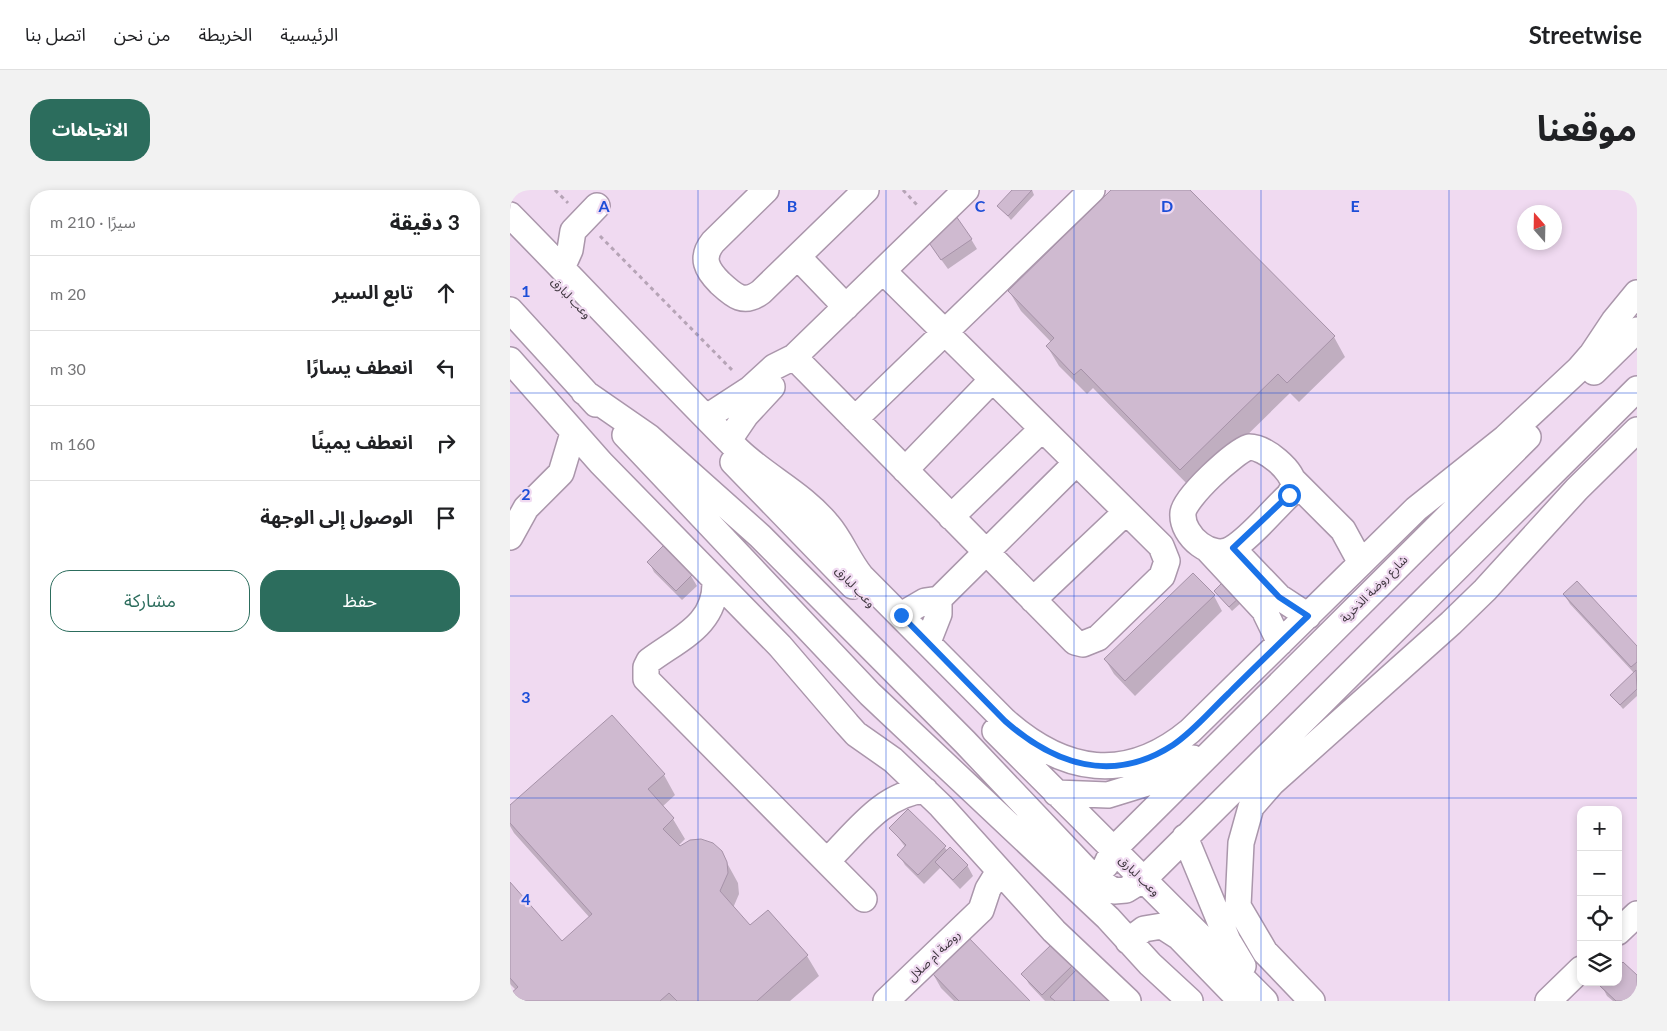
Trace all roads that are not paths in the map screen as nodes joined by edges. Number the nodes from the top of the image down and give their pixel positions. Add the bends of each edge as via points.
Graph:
1 (766, 190) edge
2 (866, 190) edge
3 (966, 190) edge
4 (1092, 190) edge
5 (510, 215) edge
6 (510, 236) edge
7 (536, 241) junction
8 (798, 257) junction
9 (562, 268) junction
10 (883, 271) junction
11 (1637, 292) edge
12 (846, 307) junction
13 (510, 310) edge
14 (1637, 330) edge
15 (944, 332) junction
16 (794, 357) junction
17 (510, 360) edge
18 (992, 380) junction
19 (1637, 389) edge
20 (584, 392) junction
21 (755, 394) junction
22 (707, 417) junction
23 (855, 419) junction
24 (1042, 429) junction
25 (1637, 430) edge
26 (573, 433) junction
27 (729, 440) junction
28 (601, 463) junction
29 (1076, 463) junction
30 (905, 470) junction
31 (561, 473) junction
32 (1294, 481) junction
33 (1541, 485) junction
34 (1577, 489) junction
35 (1126, 512) junction
36 (951, 517) junction
37 (510, 537) edge
38 (1221, 550) junction
39 (985, 551) junction
40 (1361, 563) junction
41 (715, 580) junction
42 (939, 598) junction
43 (1033, 600) junction
44 (901, 615) junction
45 (1308, 616) junction
46 (928, 642) junction
47 (1280, 643) junction
48 (870, 694) junction
49 (824, 697) junction
50 (1222, 739) junction
51 (925, 790) junction
52 (1056, 793) junction
53 (1185, 837) junction
54 (1113, 850) junction
55 (827, 861) junction
56 (999, 871) junction
57 (1144, 879) junction
58 (1106, 888) junction
59 (1022, 897) junction
60 (864, 899) dead end
61 (981, 910) junction
62 (1637, 914) edge
63 (1622, 928) edge
64 (1121, 932) junction
65 (1577, 973) edge
66 (1256, 999) edge
67 (886, 1001) edge
68 (1128, 1001) edge
69 (1190, 1001) edge
70 (1312, 1001) edge
71 (1548, 1001) edge

1 - 8 street via 707,249 706,267 734,296 748,299 761,292
2 - 8 street
3 - 10 street
4 - 15 street
5 - 7 street
6 - 52 street, وعب لبارق
7 - 9 street
7 - 9 street via 585,219
8 - 12 street
9 - 22 street
10 - 12 street
10 - 15 street
11 - 40 street via 1578,369 1505,438 1423,503
12 - 16 street
13 - 20 street
14 - 50 street, شارع روضة الذخرية
15 - 18 street
15 - 23 street
16 - 21 street via 784,376
16 - 23 street
17 - 26 street
18 - 24 street
18 - 30 street
19 - 33 street
20 - 48 street
20 - 58 street via 649,437 760,536
21 - 22 street
21 - 27 street
22 - 27 street
23 - 30 street
24 - 29 street
24 - 36 street
25 - 34 street
26 - 28 street
26 - 31 street
27 - 44 street via 749,460 819,514 853,566
28 - 31 street via 582,471
28 - 41 street
29 - 35 street
29 - 39 street
30 - 36 street
31 - 37 street via 526,508
32 - 38 street via 1289,495
32 - 38 street via 1264,449 1249,447 1237,454 1185,504 1185,527
32 - 40 street via 1343,530
33 - 34 street via 1558,491
33 - 53 street
34 - 70 street via 1485,590 1272,783 1251,807 1241,843 1238,906 1265,952
35 - 43 street
35 - 43 street via 1165,553 1166,569 1098,638 1083,644 1075,642
36 - 39 street
38 - 45 street
38 - 47 street via 1264,610
39 - 42 street
39 - 43 street
40 - 45 street
41 - 49 street via 780,646
41 - 55 street via 714,604 708,615 649,661 646,679
42 - 44 street via 925,600
42 - 46 street via 939,614
44 - 46 street
45 - 47 street
46 - 47 street via 1023,737 1063,759 1101,766 1140,761 1175,744
48 - 49 street
48 - 64 street
49 - 51 street via 856,734 894,760
50 - 52 street via 1147,783 1108,795
50 - 54 street, شارع روضة الذخرية
51 - 55 street via 892,800
51 - 56 street
52 - 54 street, وعب لبارق
53 - 57 street
53 - 66 street via 1228,942
54 - 57 street, وعب لبارق
54 - 58 street via 1107,862
55 - 60 street
56 - 59 street
56 - 61 street
57 - 58 street via 1126,890
57 - 66 street, وعب لبارق
58 - 64 street
59 - 61 street via 1002,906
59 - 68 street
61 - 67 street, روضة ام صلال
62 - 63 street
64 - 66 street via 1162,926
64 - 69 street
65 - 71 street

